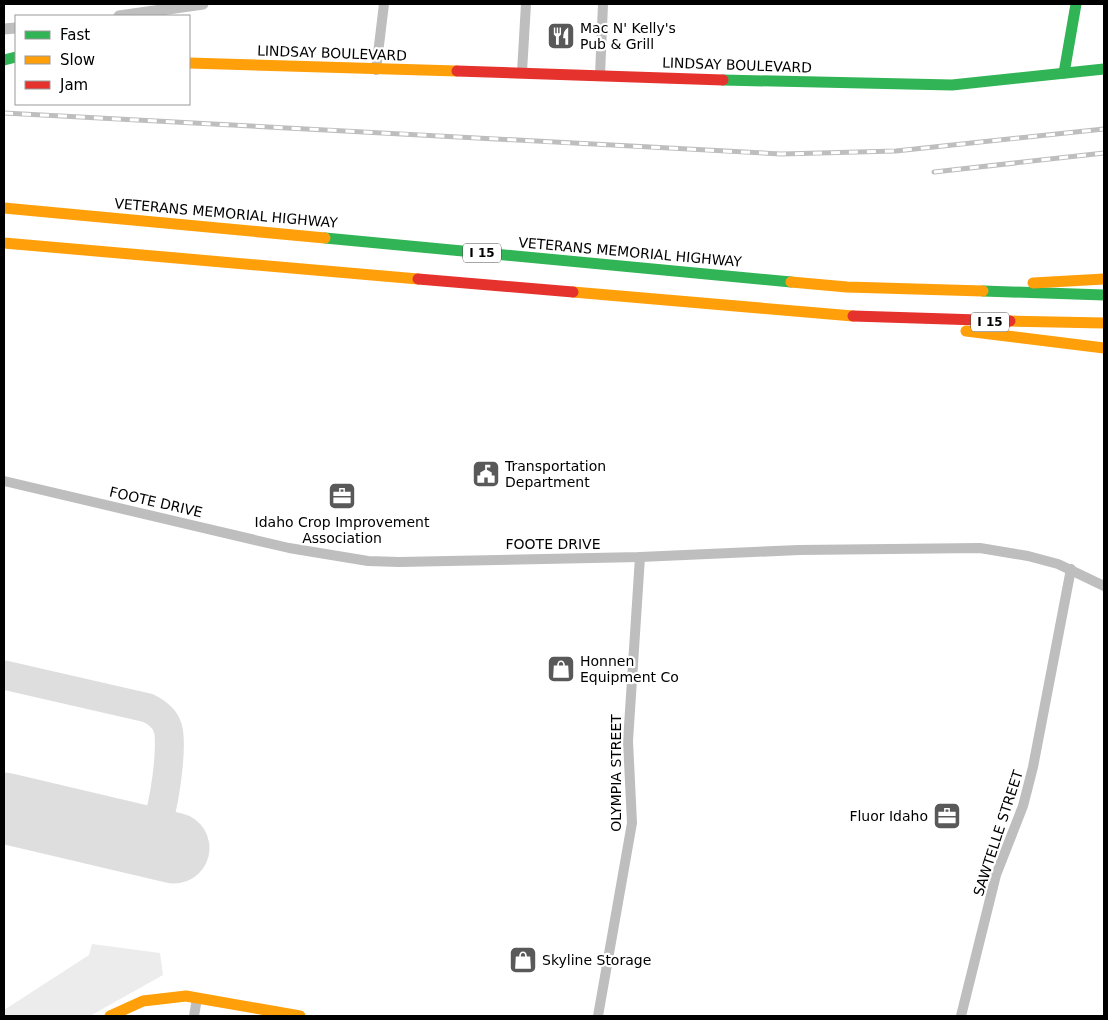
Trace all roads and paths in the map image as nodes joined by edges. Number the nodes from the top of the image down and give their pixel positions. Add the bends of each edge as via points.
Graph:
1 (384, 4) edge
2 (526, 4) edge
3 (603, 4) edge
4 (1076, 4) edge
5 (190, 63) edge
6 (1104, 68) edge
7 (376, 70) junction
8 (522, 72) junction
9 (1064, 74) junction
10 (600, 75) junction
11 (4, 208) edge
12 (4, 243) edge
13 (1104, 279) edge
14 (942, 290) junction
15 (1104, 295) edge
16 (877, 318) junction
17 (1104, 323) edge
18 (1104, 348) edge
19 (4, 481) edge
20 (640, 558) junction
21 (1071, 569) junction
22 (1104, 586) edge
23 (197, 998) junction
24 (110, 1016) edge
25 (194, 1016) edge
26 (300, 1016) edge
27 (598, 1016) edge
28 (961, 1016) edge

1 - 7 street
2 - 8 street
3 - 10 street
4 - 9 main road
5 - 7 main road, LINDSAY BOULEVARD
6 - 9 main road, LINDSAY BOULEVARD
7 - 8 main road, LINDSAY BOULEVARD
8 - 10 main road, LINDSAY BOULEVARD
9 - 10 main road, LINDSAY BOULEVARD via 952,85
11 - 14 main road, VETERANS MEMORIAL HIGHWAY / I 15 via 847,287
12 - 16 main road, I 15
13 - 14 main road
14 - 15 main road, VETERANS MEMORIAL HIGHWAY / I 15
16 - 17 main road, I 15
16 - 18 main road
19 - 20 street, FOOTE DRIVE via 289,548 368,561
20 - 21 street, FOOTE DRIVE via 799,550 980,548 1028,556
20 - 27 street, OLYMPIA STREET via 628,741 632,823
21 - 22 street, FOOTE DRIVE
21 - 28 street, SAWTELLE STREET via 1033,767 1023,806 996,875
23 - 24 main road via 166,997 143,1001
23 - 25 street
23 - 26 main road

